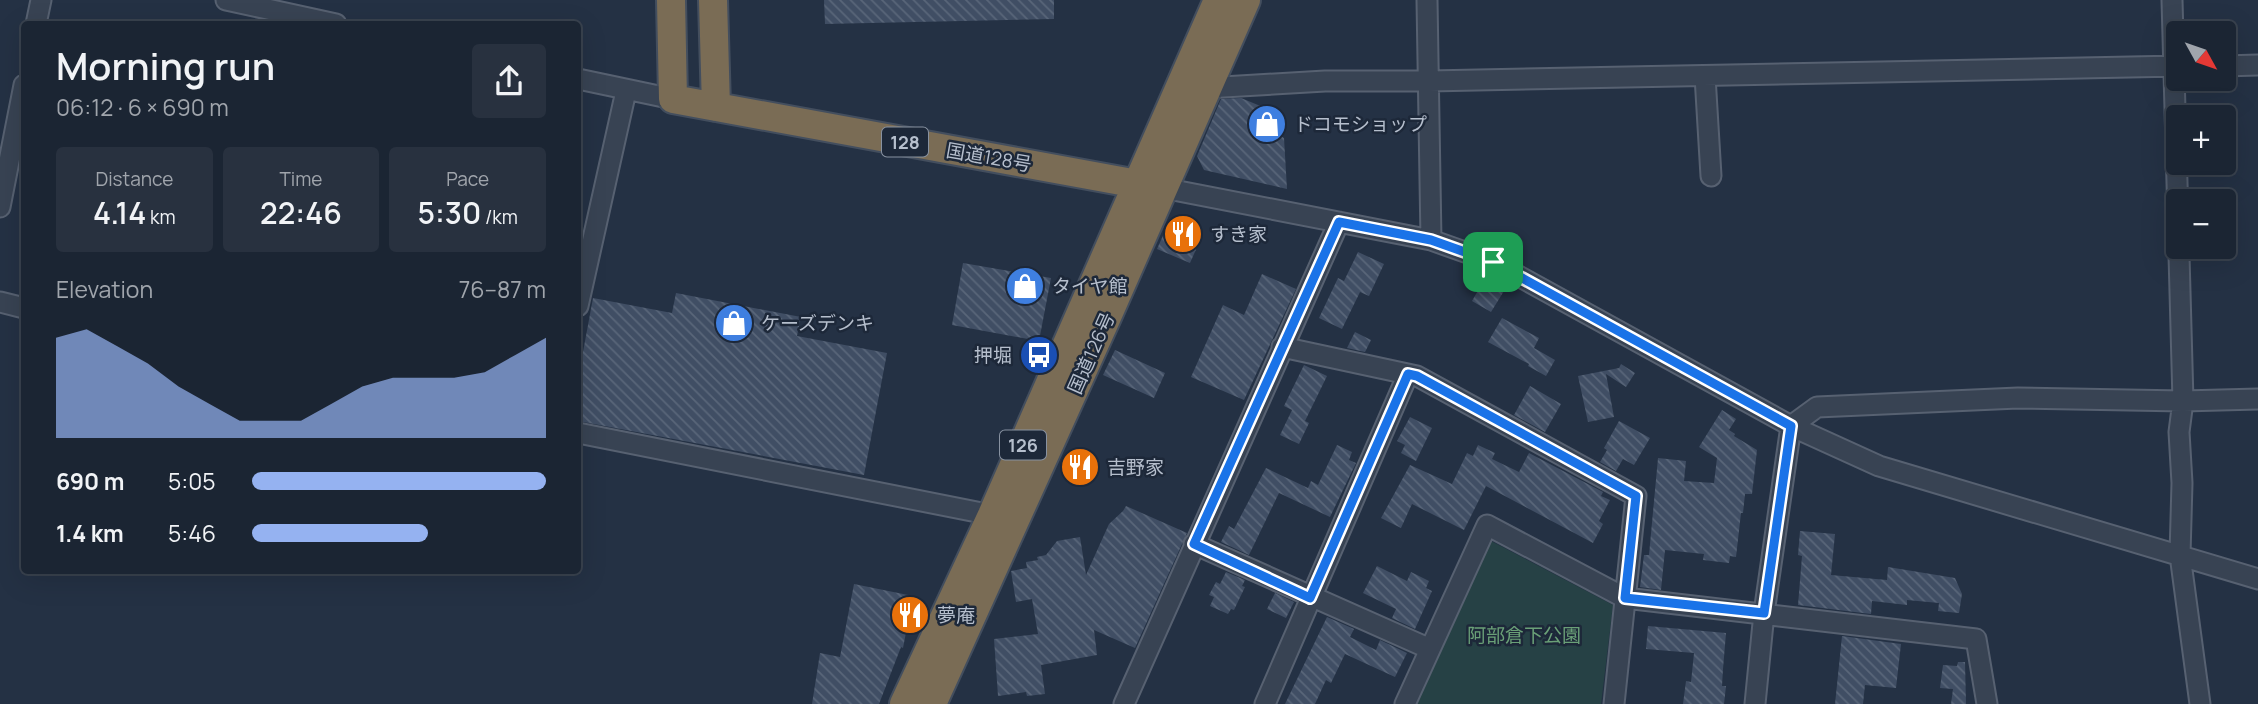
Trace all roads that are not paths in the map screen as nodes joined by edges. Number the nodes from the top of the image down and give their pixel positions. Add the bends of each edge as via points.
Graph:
1 (41, 0) edge
2 (226, 0) edge
3 (671, 0) edge
4 (713, 0) edge
5 (1217, 0) edge
6 (1246, 0) edge
7 (1427, 0) edge
8 (2172, 0) edge
9 (37, 21) edge
10 (321, 21) edge
11 (2173, 21) edge
12 (2236, 65) edge
13 (2258, 65) edge
14 (2166, 66) edge
15 (1705, 76) junction
16 (581, 80) edge
17 (1429, 81) junction
18 (1206, 88) junction
19 (626, 91) junction
20 (2176, 91) edge
21 (673, 99) junction
22 (21, 100) edge
23 (716, 107) junction
24 (1711, 176) dead end
25 (1150, 186) junction
26 (0, 207) edge
27 (1339, 222) junction
28 (1431, 240) junction
29 (581, 293) edge
30 (0, 302) edge
31 (21, 307) edge
32 (1282, 347) junction
33 (1408, 374) junction
34 (2258, 398) edge
35 (2183, 401) junction
36 (1791, 426) junction
37 (581, 434) edge
38 (992, 515) junction
39 (1194, 544) junction
40 (2180, 555) junction
41 (2258, 579) edge
42 (1310, 598) junction
43 (1625, 598) junction
44 (1764, 613) junction
45 (1430, 649) junction
46 (904, 704) edge
47 (932, 704) edge
48 (1124, 704) edge
49 (1265, 704) edge
50 (1405, 704) edge
51 (1614, 704) edge
52 (1755, 704) edge
53 (1987, 704) edge
54 (2200, 704) edge

1 - 9 street
2 - 10 street
3 - 21 highway
4 - 23 highway
5 - 25 highway, 国道126号 / 126
6 - 18 highway, 国道126号 / 126
7 - 17 street
8 - 11 street
12 - 13 street
14 - 15 street
15 - 17 street
15 - 24 street
16 - 19 street
17 - 18 street
17 - 28 street
18 - 25 highway, 国道126号 / 126
19 - 21 street
19 - 29 street
20 - 35 street
21 - 23 highway, 国道128号 / 128
22 - 26 street
23 - 25 highway, 国道128号 / 128
25 - 27 street
25 - 38 highway, 国道126号 / 126
25 - 47 highway, 国道126号 / 126
27 - 28 street
27 - 32 street
28 - 36 street via 1493,262
30 - 31 street
32 - 33 street
32 - 39 street
33 - 42 street
33 - 43 street via 1636,496
34 - 35 street
35 - 36 street via 2018,398 1817,407
35 - 40 street
36 - 40 street via 1879,466
36 - 44 street
37 - 38 street
38 - 46 highway, 国道126号 / 126
39 - 42 street
39 - 48 street
40 - 41 street
40 - 54 street
42 - 45 street
42 - 49 street
43 - 44 street
43 - 45 street via 1487,525
43 - 51 street
44 - 52 street
44 - 53 street via 1976,639
45 - 50 street

